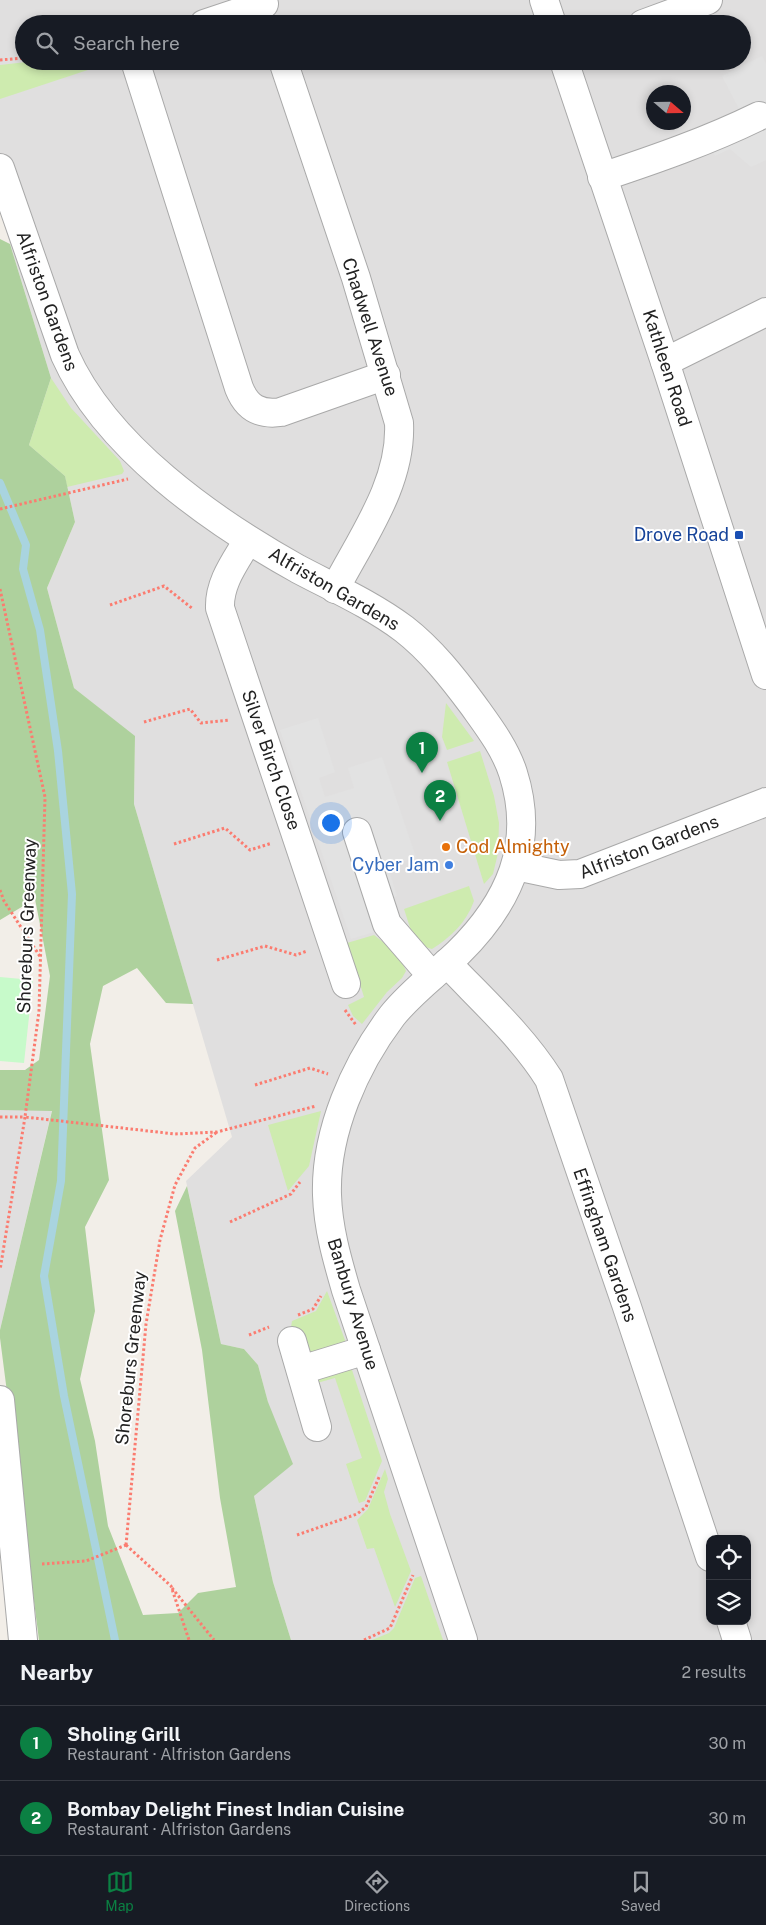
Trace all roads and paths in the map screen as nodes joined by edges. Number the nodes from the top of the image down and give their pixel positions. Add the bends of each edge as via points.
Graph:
1 (544, 0) edge
2 (708, 0) edge
3 (266, 9) edge
4 (241, 15) edge
5 (549, 15) edge
6 (667, 15) edge
7 (15, 59) edge
8 (0, 60) edge
9 (138, 70) edge
10 (286, 70) edge
11 (567, 70) edge
12 (759, 116) dead end
13 (0, 168) edge
14 (602, 177) junction
15 (766, 312) edge
16 (665, 362) junction
17 (386, 375) junction
18 (158, 472) junction
19 (0, 509) edge
20 (248, 540) junction
21 (334, 588) junction
22 (0, 589) edge
23 (110, 605) dead end
24 (222, 615) junction
25 (760, 632) edge
26 (766, 675) edge
27 (257, 717) junction
28 (144, 722) dead end
29 (766, 802) edge
30 (357, 832) dead end
31 (296, 834) junction
32 (174, 844) dead end
33 (516, 866) junction
34 (0, 890) edge
35 (333, 943) junction
36 (41, 959) junction
37 (217, 960) dead end
38 (440, 969) junction
39 (346, 984) dead end
40 (255, 1085) dead end
41 (350, 1090) junction
42 (0, 1117) edge
43 (25, 1117) junction
44 (217, 1132) junction
45 (328, 1172) junction
46 (230, 1222) dead end
47 (0, 1270) edge
48 (344, 1282) junction
49 (288, 1327) junction
50 (249, 1335) dead end
51 (366, 1350) junction
52 (301, 1370) junction
53 (0, 1400) edge
54 (316, 1427) dead end
55 (403, 1459) junction
56 (297, 1535) dead end
57 (706, 1545) edge
58 (126, 1546) junction
59 (438, 1564) junction
60 (17, 1565) junction
61 (171, 1586) junction
62 (732, 1625) edge
63 (23, 1640) edge
64 (190, 1640) edge
65 (214, 1640) edge
66 (364, 1640) edge
67 (463, 1640) edge
68 (737, 1640) edge

1 - 5 street
2 - 6 street
3 - 4 street
7 - 8 path
9 - 17 street via 239,388 248,404 263,412 281,412
10 - 17 street, Chadwell Avenue
11 - 14 street, Kathleen Road
12 - 14 street via 683,150
13 - 18 street, Alfriston Gardens via 74,376 104,417
14 - 16 street, Kathleen Road
15 - 16 street
16 - 25 street, Kathleen Road
17 - 21 street, Chadwell Avenue via 399,422 398,457 384,498
18 - 19 path
18 - 20 street, Alfriston Gardens
20 - 21 street, Alfriston Gardens
20 - 24 street, Silver Birch Close via 223,583 219,596
21 - 33 street, Alfriston Gardens via 389,619 420,643 449,674 496,738 509,762 518,790 521,822
22 - 36 path, Shoreburs Greenway via 45,798
23 - 24 path via 164,586 206,619
24 - 27 street, Silver Birch Close
25 - 26 street, Kathleen Road
27 - 28 path via 201,723 190,709
27 - 31 street, Silver Birch Close
29 - 33 street, Alfriston Gardens via 580,874 558,875
30 - 38 street, Effingham Gardens via 387,924
31 - 32 path via 250,850 225,828
31 - 35 street, Silver Birch Close
33 - 38 street, Banbury Avenue via 494,910 472,939
34 - 36 path
35 - 37 path via 296,955 265,946
35 - 39 street, Silver Birch Close
36 - 43 path, Shoreburs Greenway via 40,1011
38 - 41 street, Banbury Avenue via 392,1016
38 - 57 street, Effingham Gardens via 516,1037 539,1063 556,1096
40 - 41 path via 310,1068
41 - 44 path
41 - 45 street, Banbury Avenue via 332,1140
42 - 43 path
43 - 44 path via 175,1134
43 - 47 path, Shoreburs Greenway
44 - 58 path, Shoreburs Greenway via 195,1148 183,1170 175,1186 160,1240 146,1324
45 - 46 path via 308,1172 291,1194
45 - 48 street, Banbury Avenue via 327,1197 332,1237
48 - 49 path via 326,1288 313,1309
48 - 51 street, Banbury Avenue
49 - 50 path
49 - 52 street
51 - 52 street
51 - 55 street, Banbury Avenue
52 - 54 street
53 - 60 street
55 - 56 path via 384,1466 366,1507 356,1514
55 - 59 street, Banbury Avenue
58 - 60 path via 86,1561
58 - 61 path
59 - 66 path via 414,1573 390,1628
59 - 67 street, Banbury Avenue
60 - 63 street
61 - 64 path
61 - 65 path
62 - 68 street

